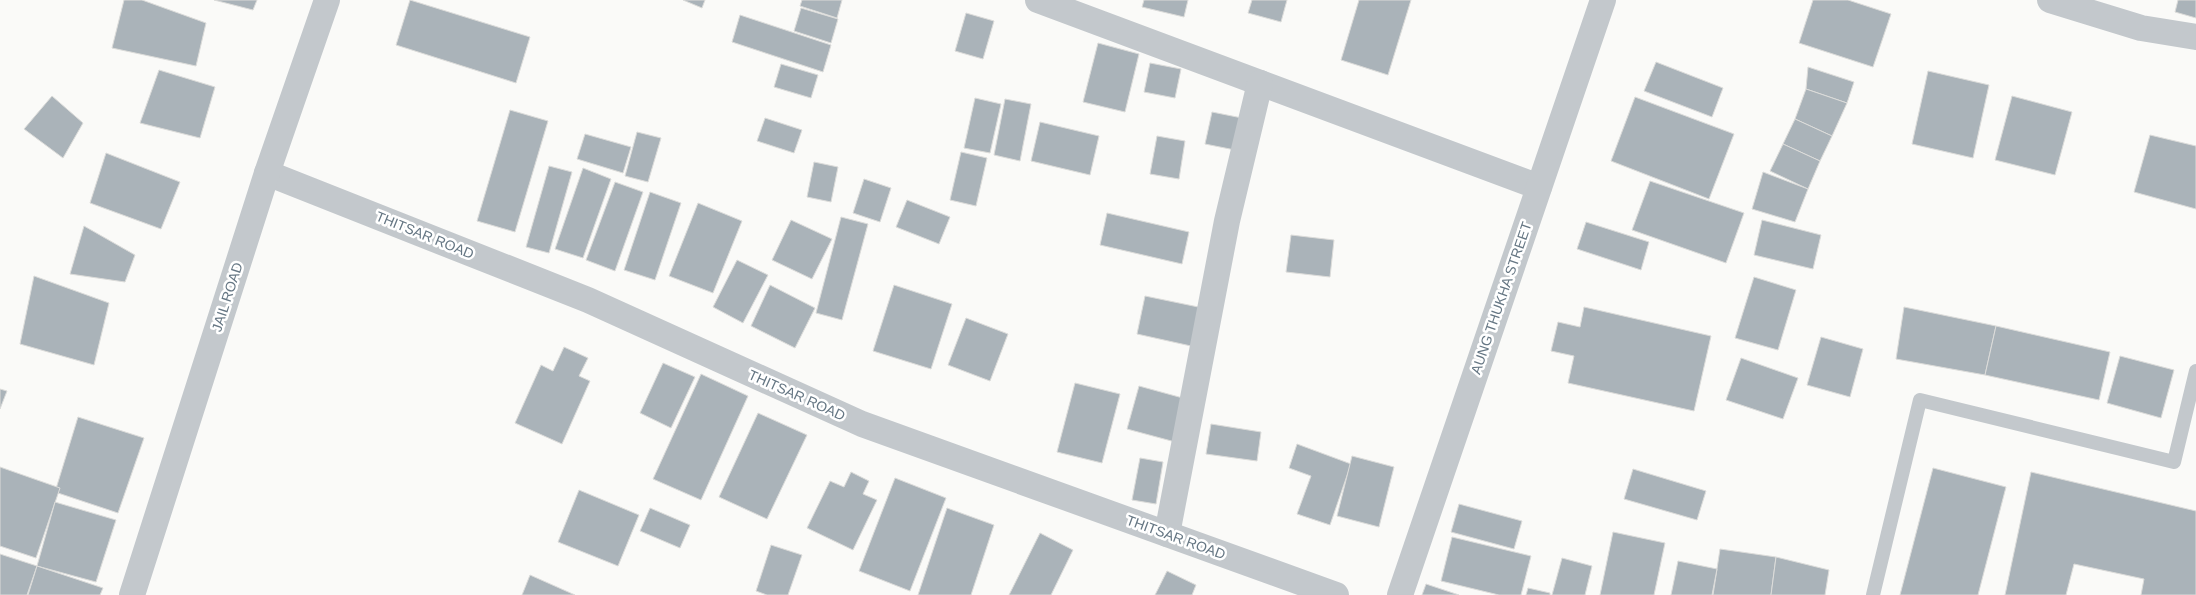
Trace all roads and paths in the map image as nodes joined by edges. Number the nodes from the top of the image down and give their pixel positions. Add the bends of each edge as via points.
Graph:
1 (327, 0) edge
2 (1038, 0) edge
3 (1603, 0) edge
4 (2050, 0) edge
5 (2196, 37) edge
6 (1260, 83) junction
7 (267, 173) junction
8 (1539, 187) junction
9 (2196, 371) edge
10 (1166, 534) junction
11 (132, 595) edge
12 (1336, 595) edge
13 (1400, 595) edge
14 (1873, 595) edge

1 - 7 street, JAIL ROAD
2 - 6 street
3 - 8 street, AUNG THUKHA STREET
4 - 5 street via 2141,28
6 - 8 street
6 - 10 street via 1227,221
7 - 10 street, THITSAR ROAD via 588,300 862,424
7 - 11 street, JAIL ROAD
8 - 13 street, AUNG THUKHA STREET
9 - 14 lane via 2174,462 1920,400
10 - 12 street, THITSAR ROAD

